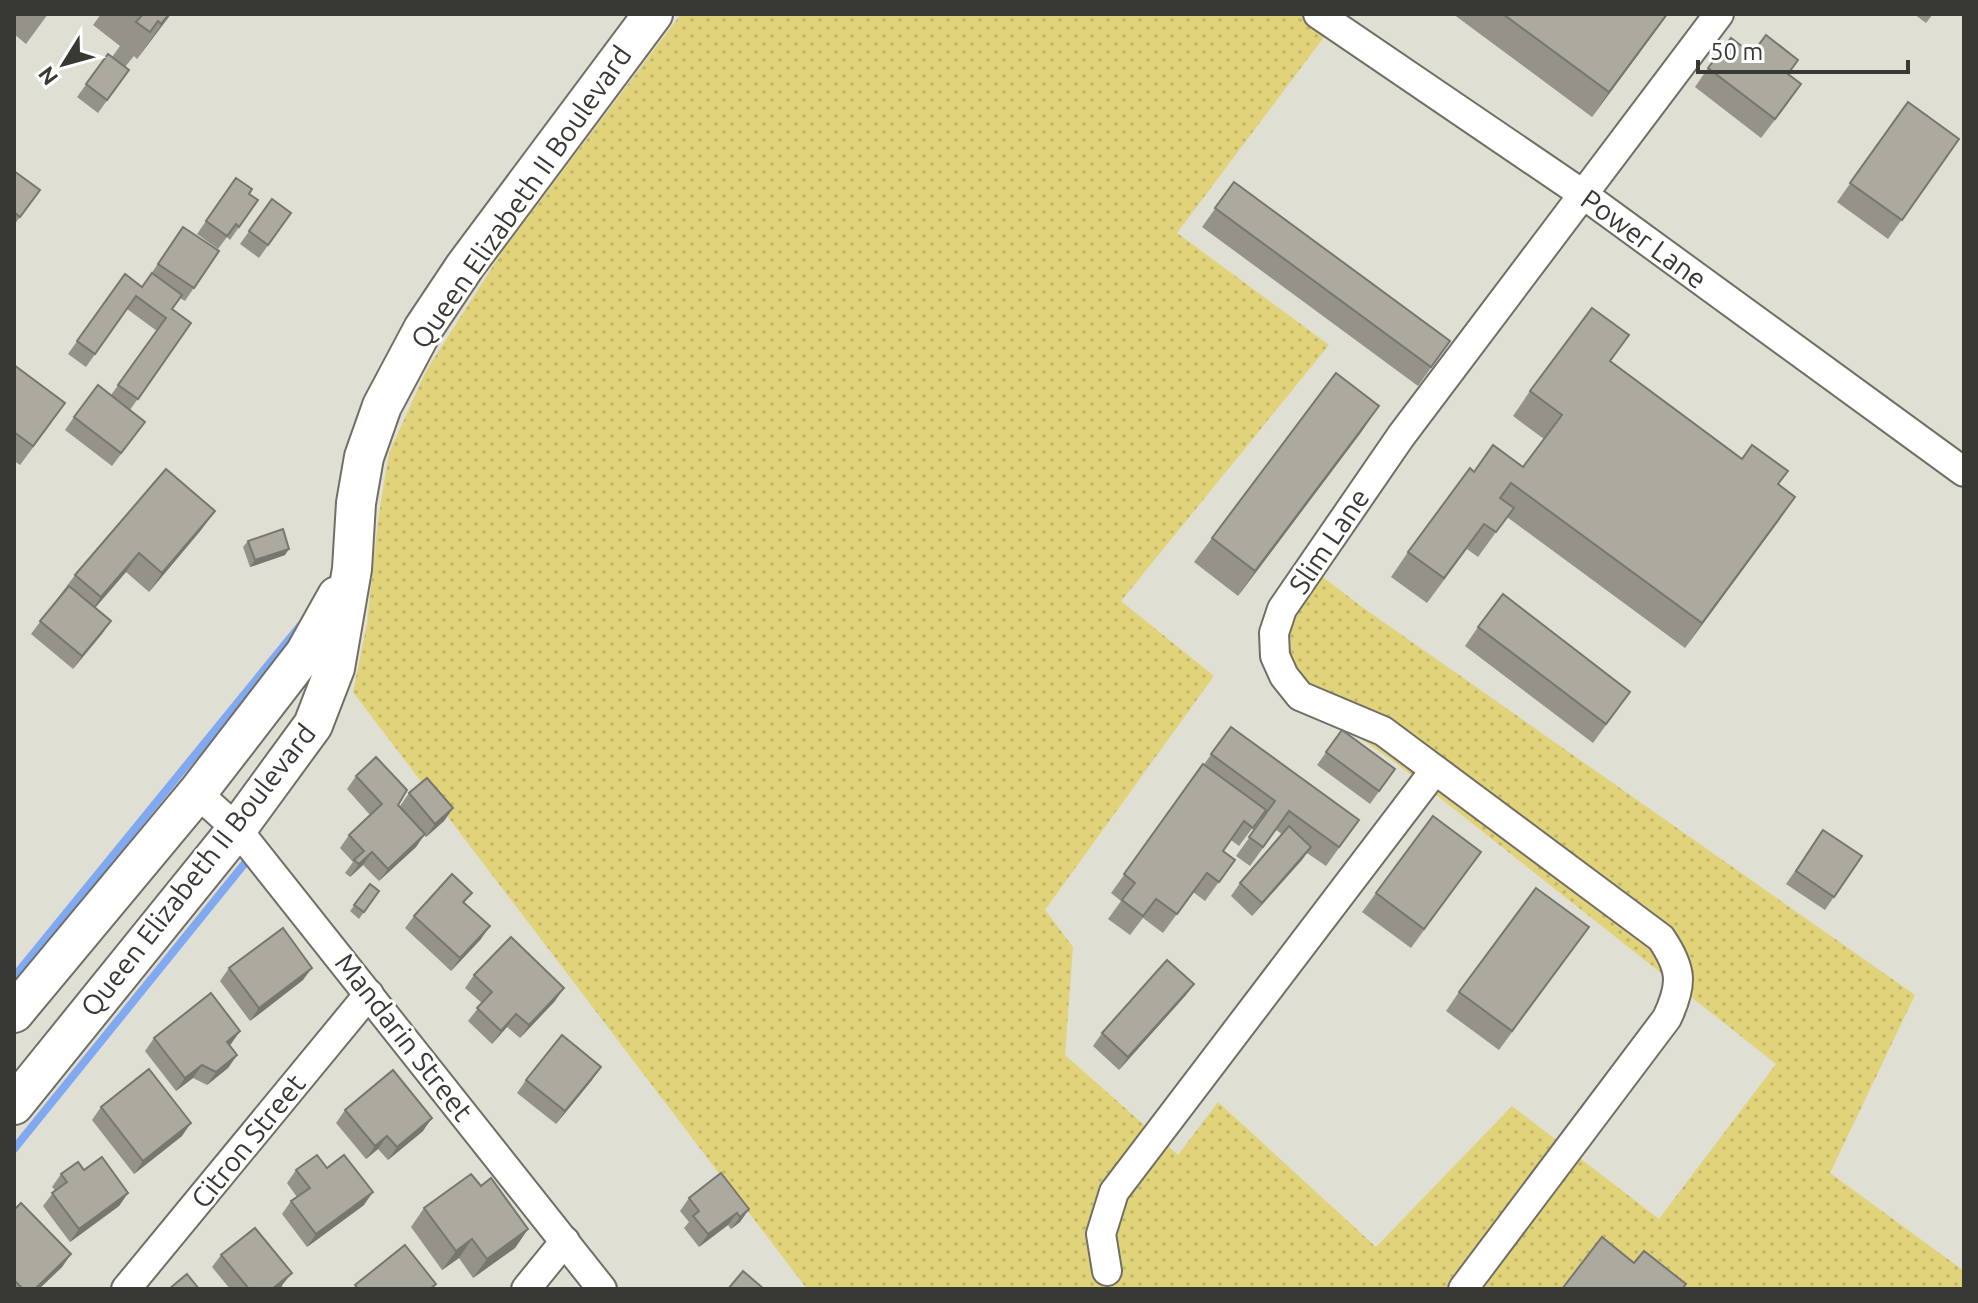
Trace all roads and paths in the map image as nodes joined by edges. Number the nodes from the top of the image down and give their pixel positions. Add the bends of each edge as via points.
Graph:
1 (653, 14) edge
2 (1318, 14) edge
3 (1719, 14) edge
4 (1584, 195) junction
5 (1964, 472) edge
6 (352, 569) junction
7 (1435, 770) junction
8 (197, 793) junction
9 (237, 829) junction
10 (369, 994) junction
11 (14, 1013) edge
12 (14, 1105) edge
13 (565, 1241) junction
14 (1107, 1271) dead end
15 (126, 1289) edge
16 (526, 1289) edge
17 (602, 1289) edge
18 (1463, 1289) edge

1 - 6 street, Queen Elizabeth II Boulevard via 465,266 388,393 364,457
2 - 4 street, Power Lane
3 - 4 street, Slim Lane
4 - 5 street, Power Lane
4 - 7 street, Slim Lane via 1401,436 1282,609 1274,633 1275,656 1300,696 1383,731
6 - 8 street, Queen Elizabeth II Boulevard via 305,653
6 - 9 street, Queen Elizabeth II Boulevard via 335,668 313,725
7 - 14 street via 1114,1192 1101,1234
7 - 18 street, Slim Lane via 1661,938 1680,973 1667,1018
8 - 9 street, Mandarin Street
8 - 11 street, Queen Elizabeth II Boulevard
9 - 10 street, Mandarin Street
9 - 12 street, Queen Elizabeth II Boulevard
10 - 13 street, Mandarin Street
10 - 15 street, Citron Street
13 - 16 street
13 - 17 street, Mandarin Street

